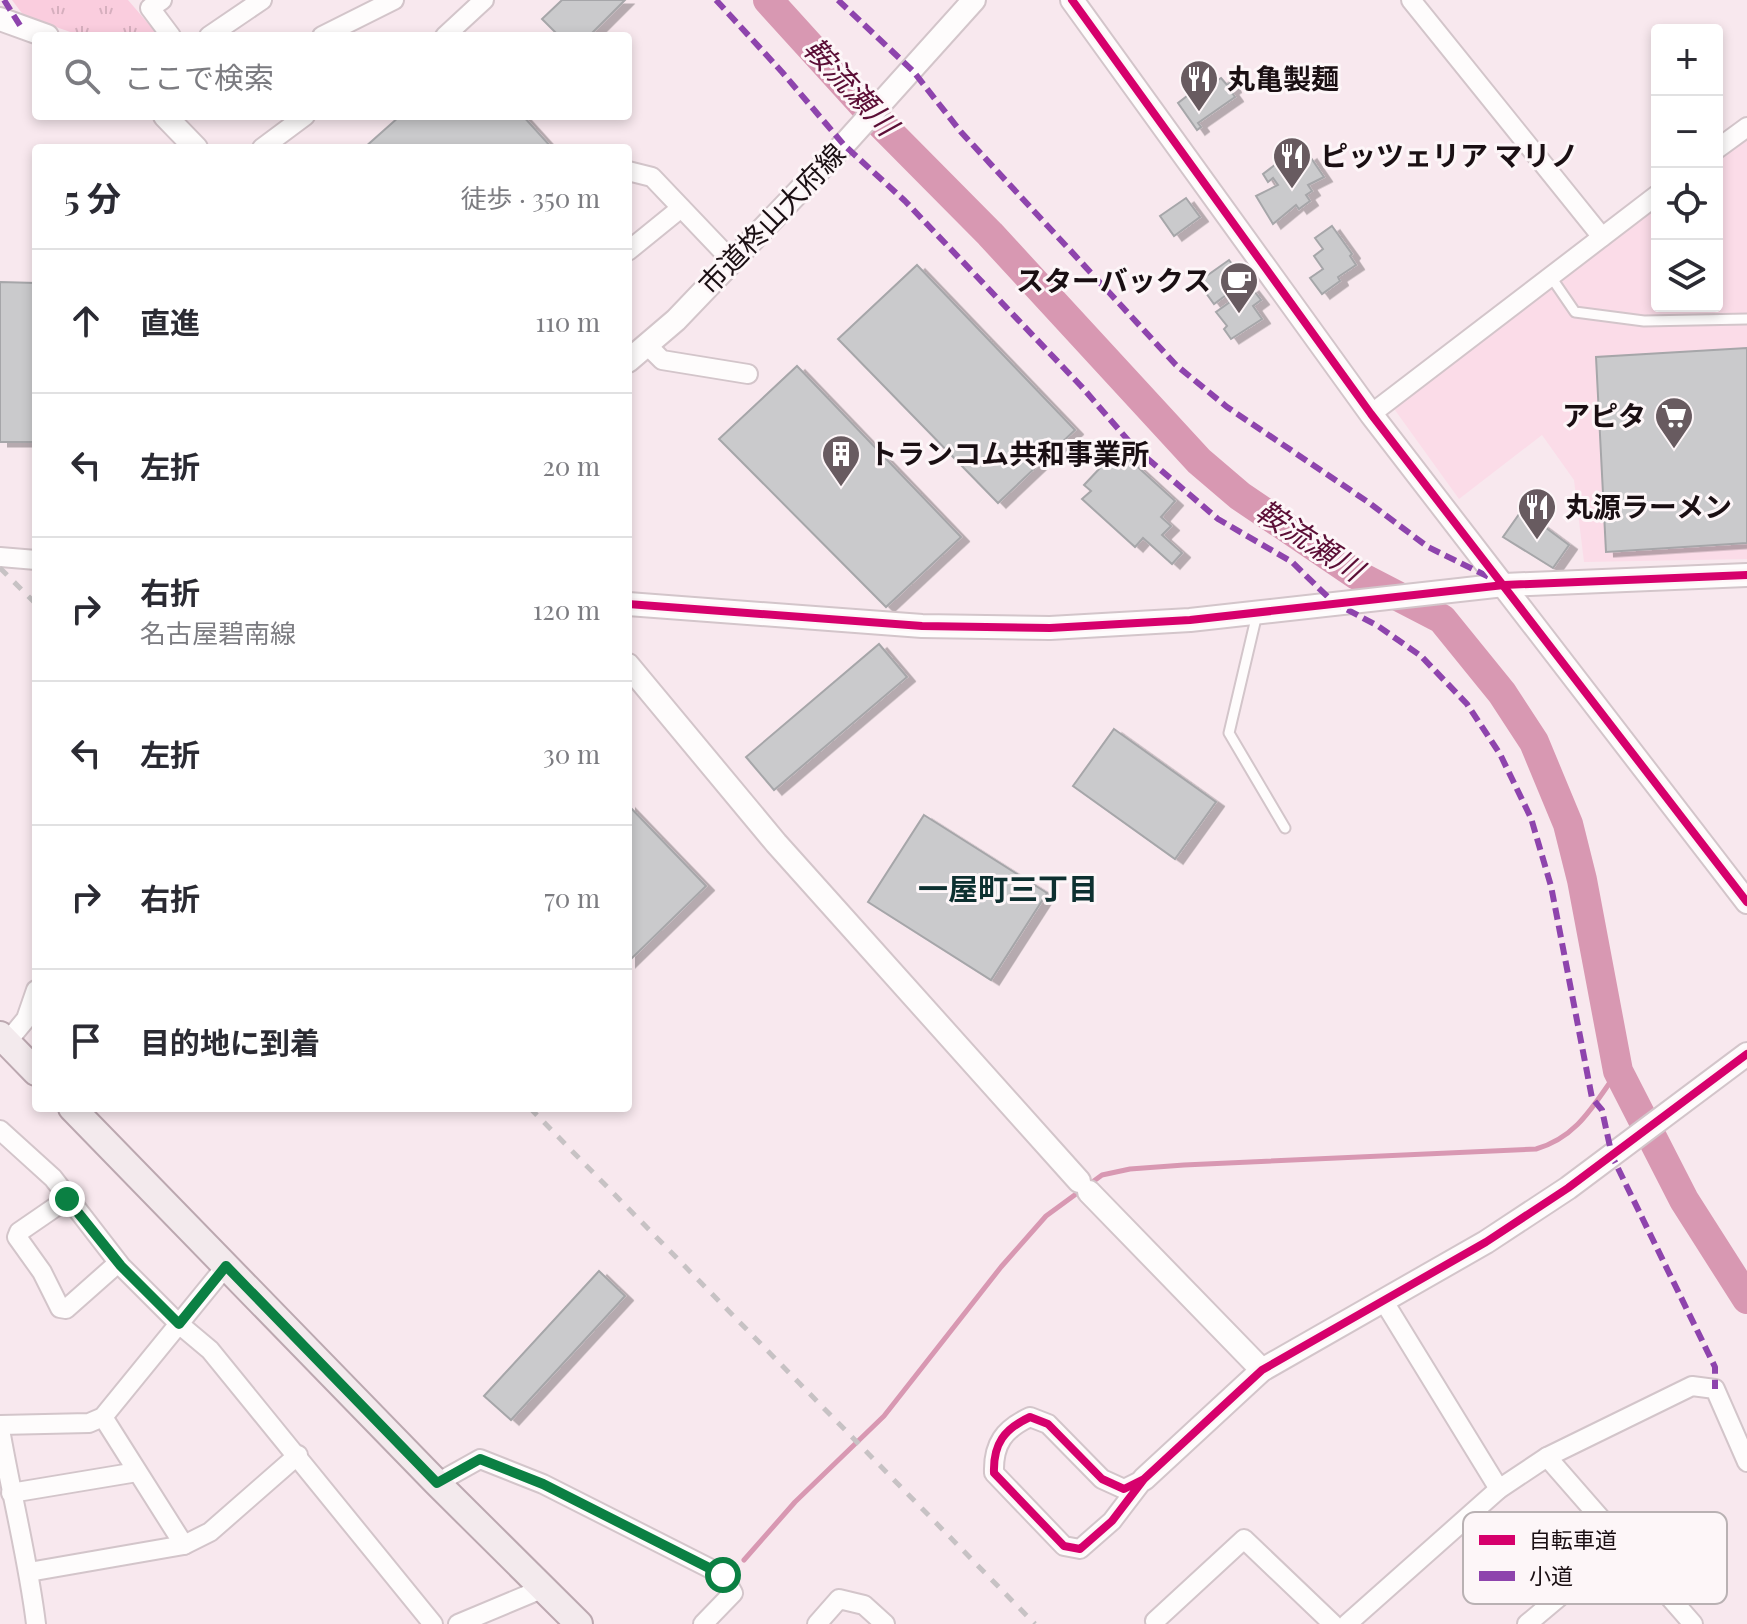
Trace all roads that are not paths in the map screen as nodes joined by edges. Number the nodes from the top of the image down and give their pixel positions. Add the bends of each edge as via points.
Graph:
1 (162, 0) edge
2 (262, 0) edge
3 (394, 0) edge
4 (484, 0) edge
5 (974, 0) edge
6 (1072, 0) edge
7 (1411, 0) edge
8 (0, 19) edge
9 (36, 32) edge
10 (168, 32) edge
11 (215, 32) edge
12 (330, 32) edge
13 (449, 32) edge
14 (169, 120) edge
15 (300, 120) edge
16 (1747, 127) edge
17 (192, 144) edge
18 (267, 144) edge
19 (1723, 145) edge
20 (632, 172) edge
21 (1651, 200) edge
22 (681, 208) junction
23 (1602, 237) junction
24 (632, 248) edge
25 (732, 261) junction
26 (1551, 277) junction
27 (1747, 319) edge
28 (647, 345) junction
29 (632, 358) edge
30 (748, 374) dead end
31 (1371, 414) junction
32 (0, 557) edge
33 (32, 560) edge
34 (1747, 575) edge
35 (1504, 585) junction
36 (632, 604) edge
37 (1257, 611) junction
38 (632, 670) edge
39 (1285, 828) dead end
40 (1747, 902) edge
41 (32, 1002) edge
42 (3, 1039) edge
43 (1747, 1054) edge
44 (32, 1068) edge
45 (76, 1112) edge
46 (0, 1130) edge
47 (67, 1199) junction
48 (118, 1263) junction
49 (226, 1266) junction
50 (1383, 1300) junction
51 (179, 1324) junction
52 (1262, 1370) junction
53 (103, 1417) junction
54 (0, 1427) edge
55 (298, 1455) junction
56 (1547, 1457) junction
57 (1747, 1462) edge
58 (137, 1472) junction
59 (1144, 1479) junction
60 (437, 1483) junction
61 (1499, 1489) junction
62 (11, 1493) junction
63 (1473, 1512) edge
64 (1594, 1512) edge
65 (1463, 1521) edge
66 (184, 1545) junction
67 (29, 1572) junction
68 (544, 1588) junction
69 (1551, 1604) edge
70 (1675, 1604) edge
71 (36, 1624) edge
72 (433, 1624) edge
73 (458, 1624) edge
74 (579, 1624) edge
75 (703, 1624) edge
76 (817, 1624) edge
77 (885, 1624) edge
78 (1156, 1624) edge
79 (1333, 1624) edge
80 (1347, 1624) edge
81 (1527, 1624) edge
82 (1693, 1624) edge

1 - 10 street via 150,8
2 - 11 street
3 - 12 street
4 - 13 street
5 - 25 street, 市道柊山大府線
6 - 31 street
7 - 23 street
8 - 9 street
14 - 17 street
15 - 18 street
16 - 19 street
20 - 22 street via 652,177
21 - 23 street
22 - 24 street
22 - 25 street
23 - 26 street
25 - 28 street, 市道柊山大府線
26 - 27 lane via 1575,312 1644,321
26 - 31 street
28 - 29 street, 市道柊山大府線
28 - 30 street via 662,360
31 - 35 street
32 - 33 street
34 - 35 street
35 - 37 street
35 - 40 street
36 - 37 street via 922,626 1050,628
37 - 39 lane via 1229,733
38 - 52 street via 776,843 1084,1187
41 - 42 street via 26,1019
42 - 44 main road
43 - 50 street via 1568,1188
45 - 49 main road
46 - 47 street via 53,1178
47 - 48 street
47 - 48 street via 17,1237 60,1308 66,1309
48 - 51 street
49 - 51 street
49 - 60 main road
50 - 52 street
50 - 61 street
51 - 53 street
51 - 55 street via 210,1350
52 - 59 street
53 - 54 street via 89,1423
53 - 58 street
54 - 62 street
55 - 66 street via 210,1532
55 - 72 street
56 - 57 street via 1692,1386 1715,1389
56 - 61 street
56 - 64 street
58 - 62 street
58 - 66 street
59 - 59 street via 1112,1521 1080,1549 1064,1546 994,1473 993,1453 1012,1425 1030,1417 1048,1424 1102,1479 1124,1489
60 - 68 main road
60 - 75 street via 480,1459 543,1484 723,1575 733,1593
61 - 63 street
62 - 67 street
65 - 80 street
66 - 67 street
67 - 71 street
68 - 73 street
68 - 74 main road
69 - 81 street
70 - 82 street
76 - 77 street via 839,1599 864,1605
78 - 79 street via 1244,1539

